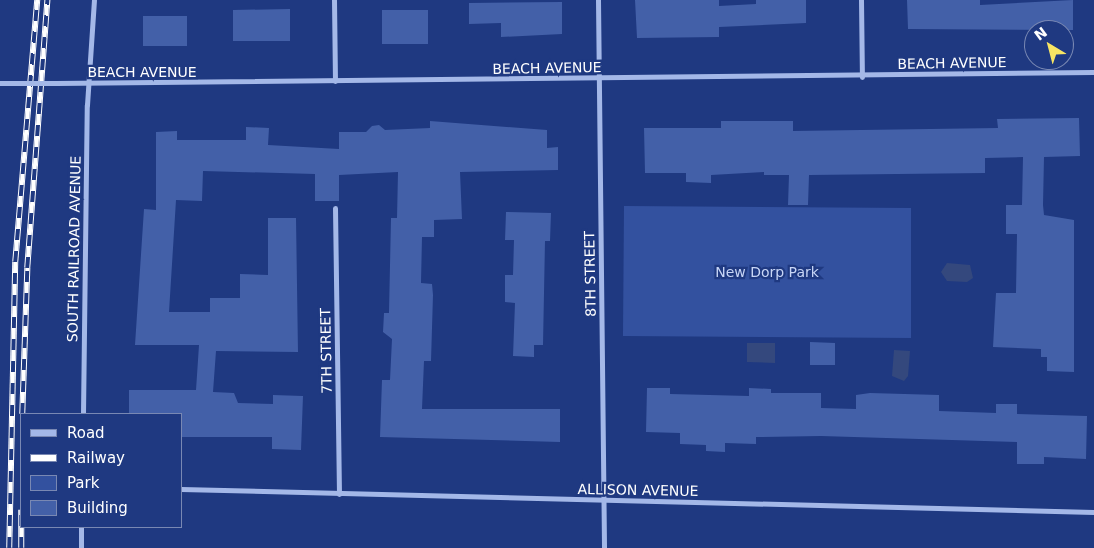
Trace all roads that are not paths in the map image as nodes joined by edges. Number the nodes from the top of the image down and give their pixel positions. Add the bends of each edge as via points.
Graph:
1 (94, 0) edge
2 (334, 0) edge
3 (598, 0) edge
4 (861, 0) edge
5 (1094, 72) edge
6 (862, 77) junction
7 (599, 79) junction
8 (335, 81) junction
9 (0, 83) edge
10 (90, 84) junction
11 (335, 208) dead end
12 (83, 413) edge
13 (182, 489) edge
14 (339, 494) junction
15 (604, 500) junction
16 (1094, 512) edge
17 (81, 528) edge
18 (81, 548) edge
19 (604, 548) edge

1 - 10 street, SOUTH RAILROAD AVENUE
2 - 8 street
3 - 7 street, 8TH STREET
4 - 6 street
5 - 6 street, BEACH AVENUE
6 - 7 street, BEACH AVENUE
7 - 8 street, BEACH AVENUE
7 - 15 street, 8TH STREET
8 - 10 street, BEACH AVENUE
9 - 10 street, BEACH AVENUE, bridge
10 - 12 street, SOUTH RAILROAD AVENUE
11 - 14 street, 7TH STREET
13 - 14 street, ALLISON AVENUE
14 - 15 street, ALLISON AVENUE
15 - 16 street, ALLISON AVENUE
15 - 19 street, 8TH STREET
17 - 18 street

